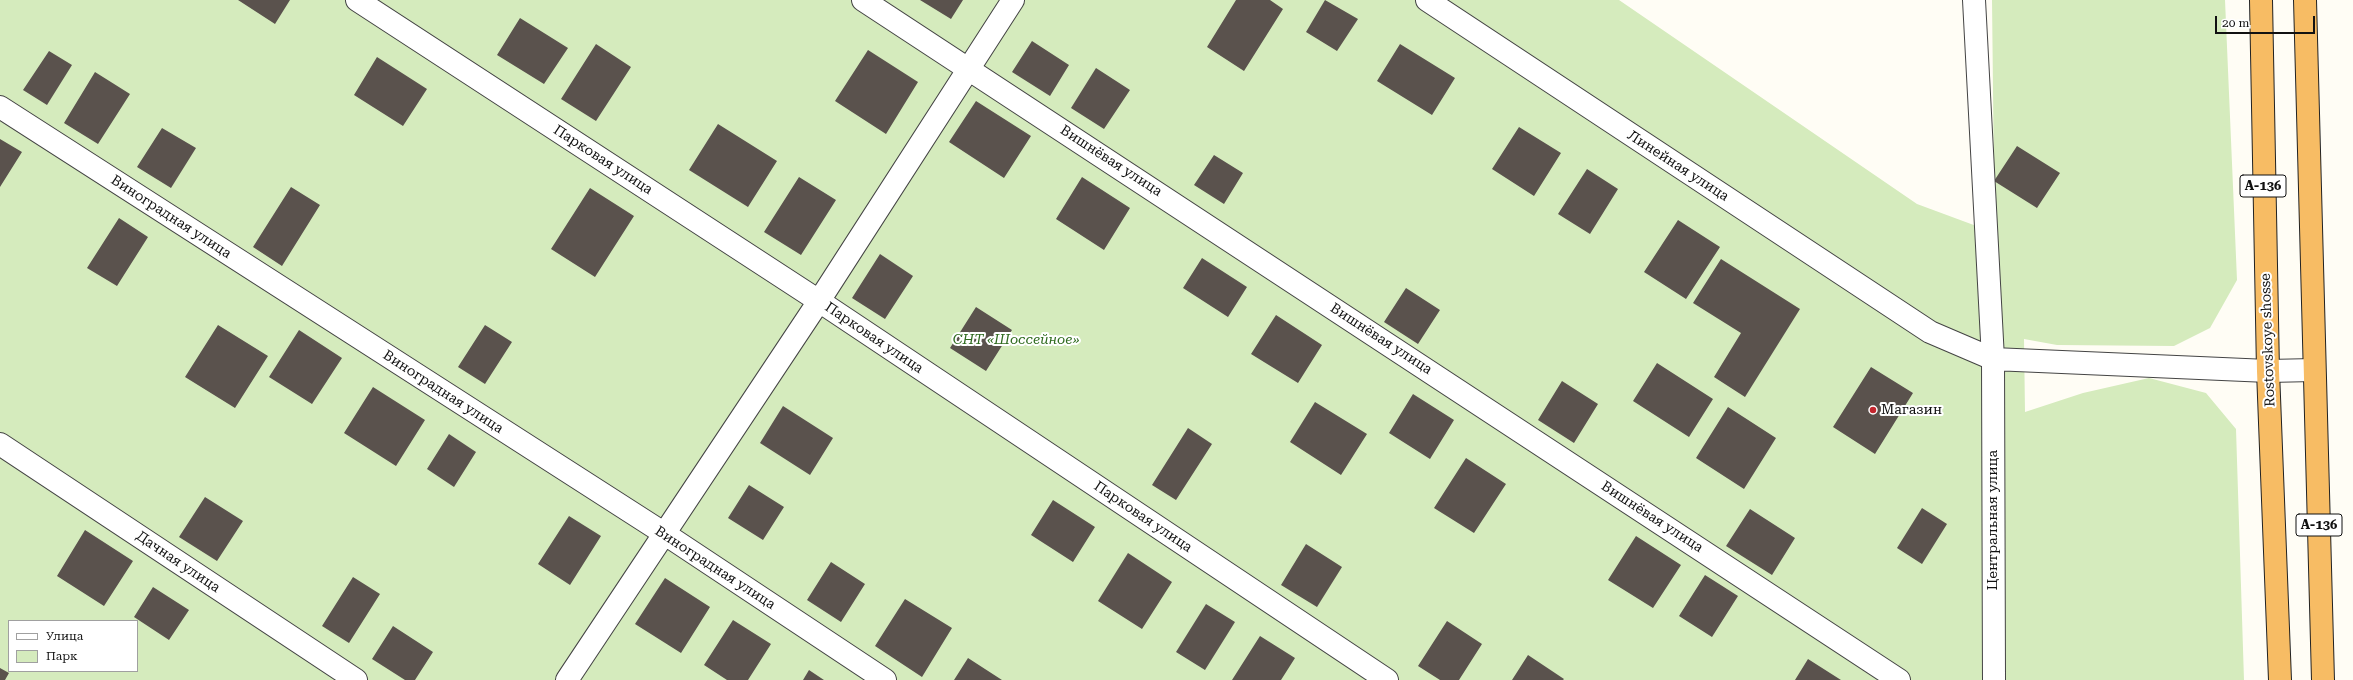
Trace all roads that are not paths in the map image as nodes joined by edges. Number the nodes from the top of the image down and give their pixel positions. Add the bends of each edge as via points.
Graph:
1 (357, 0) edge
2 (863, 0) edge
3 (1013, 0) edge
4 (1427, 0) edge
5 (1974, 0) edge
6 (2261, 0) edge
7 (2305, 0) edge
8 (969, 68) junction
9 (0, 106) edge
10 (819, 301) junction
11 (1993, 359) junction
12 (2314, 370) junction
13 (2268, 371) junction
14 (0, 444) edge
15 (664, 534) junction
16 (356, 680) edge
17 (567, 680) edge
18 (885, 680) edge
19 (1387, 680) edge
20 (1899, 680) edge
21 (1994, 680) edge
22 (2280, 680) edge
23 (2323, 680) edge

1 - 10 street, Парковая улица
2 - 8 street, Вишнёвая улица
3 - 8 street
4 - 11 street, Линейная улица via 1930,332
5 - 11 street, Центральная улица
6 - 13 highway, Rostovskoye shosse / А-136
7 - 12 highway, А-136
8 - 10 street
8 - 20 street, Вишнёвая улица
9 - 15 street, Виноградная улица
10 - 15 street
10 - 19 street, Парковая улица
11 - 13 street
11 - 21 street, Центральная улица
12 - 13 street
12 - 23 highway, А-136
13 - 22 highway, Rostovskoye shosse / А-136
14 - 16 street, Дачная улица
15 - 17 street
15 - 18 street, Виноградная улица

